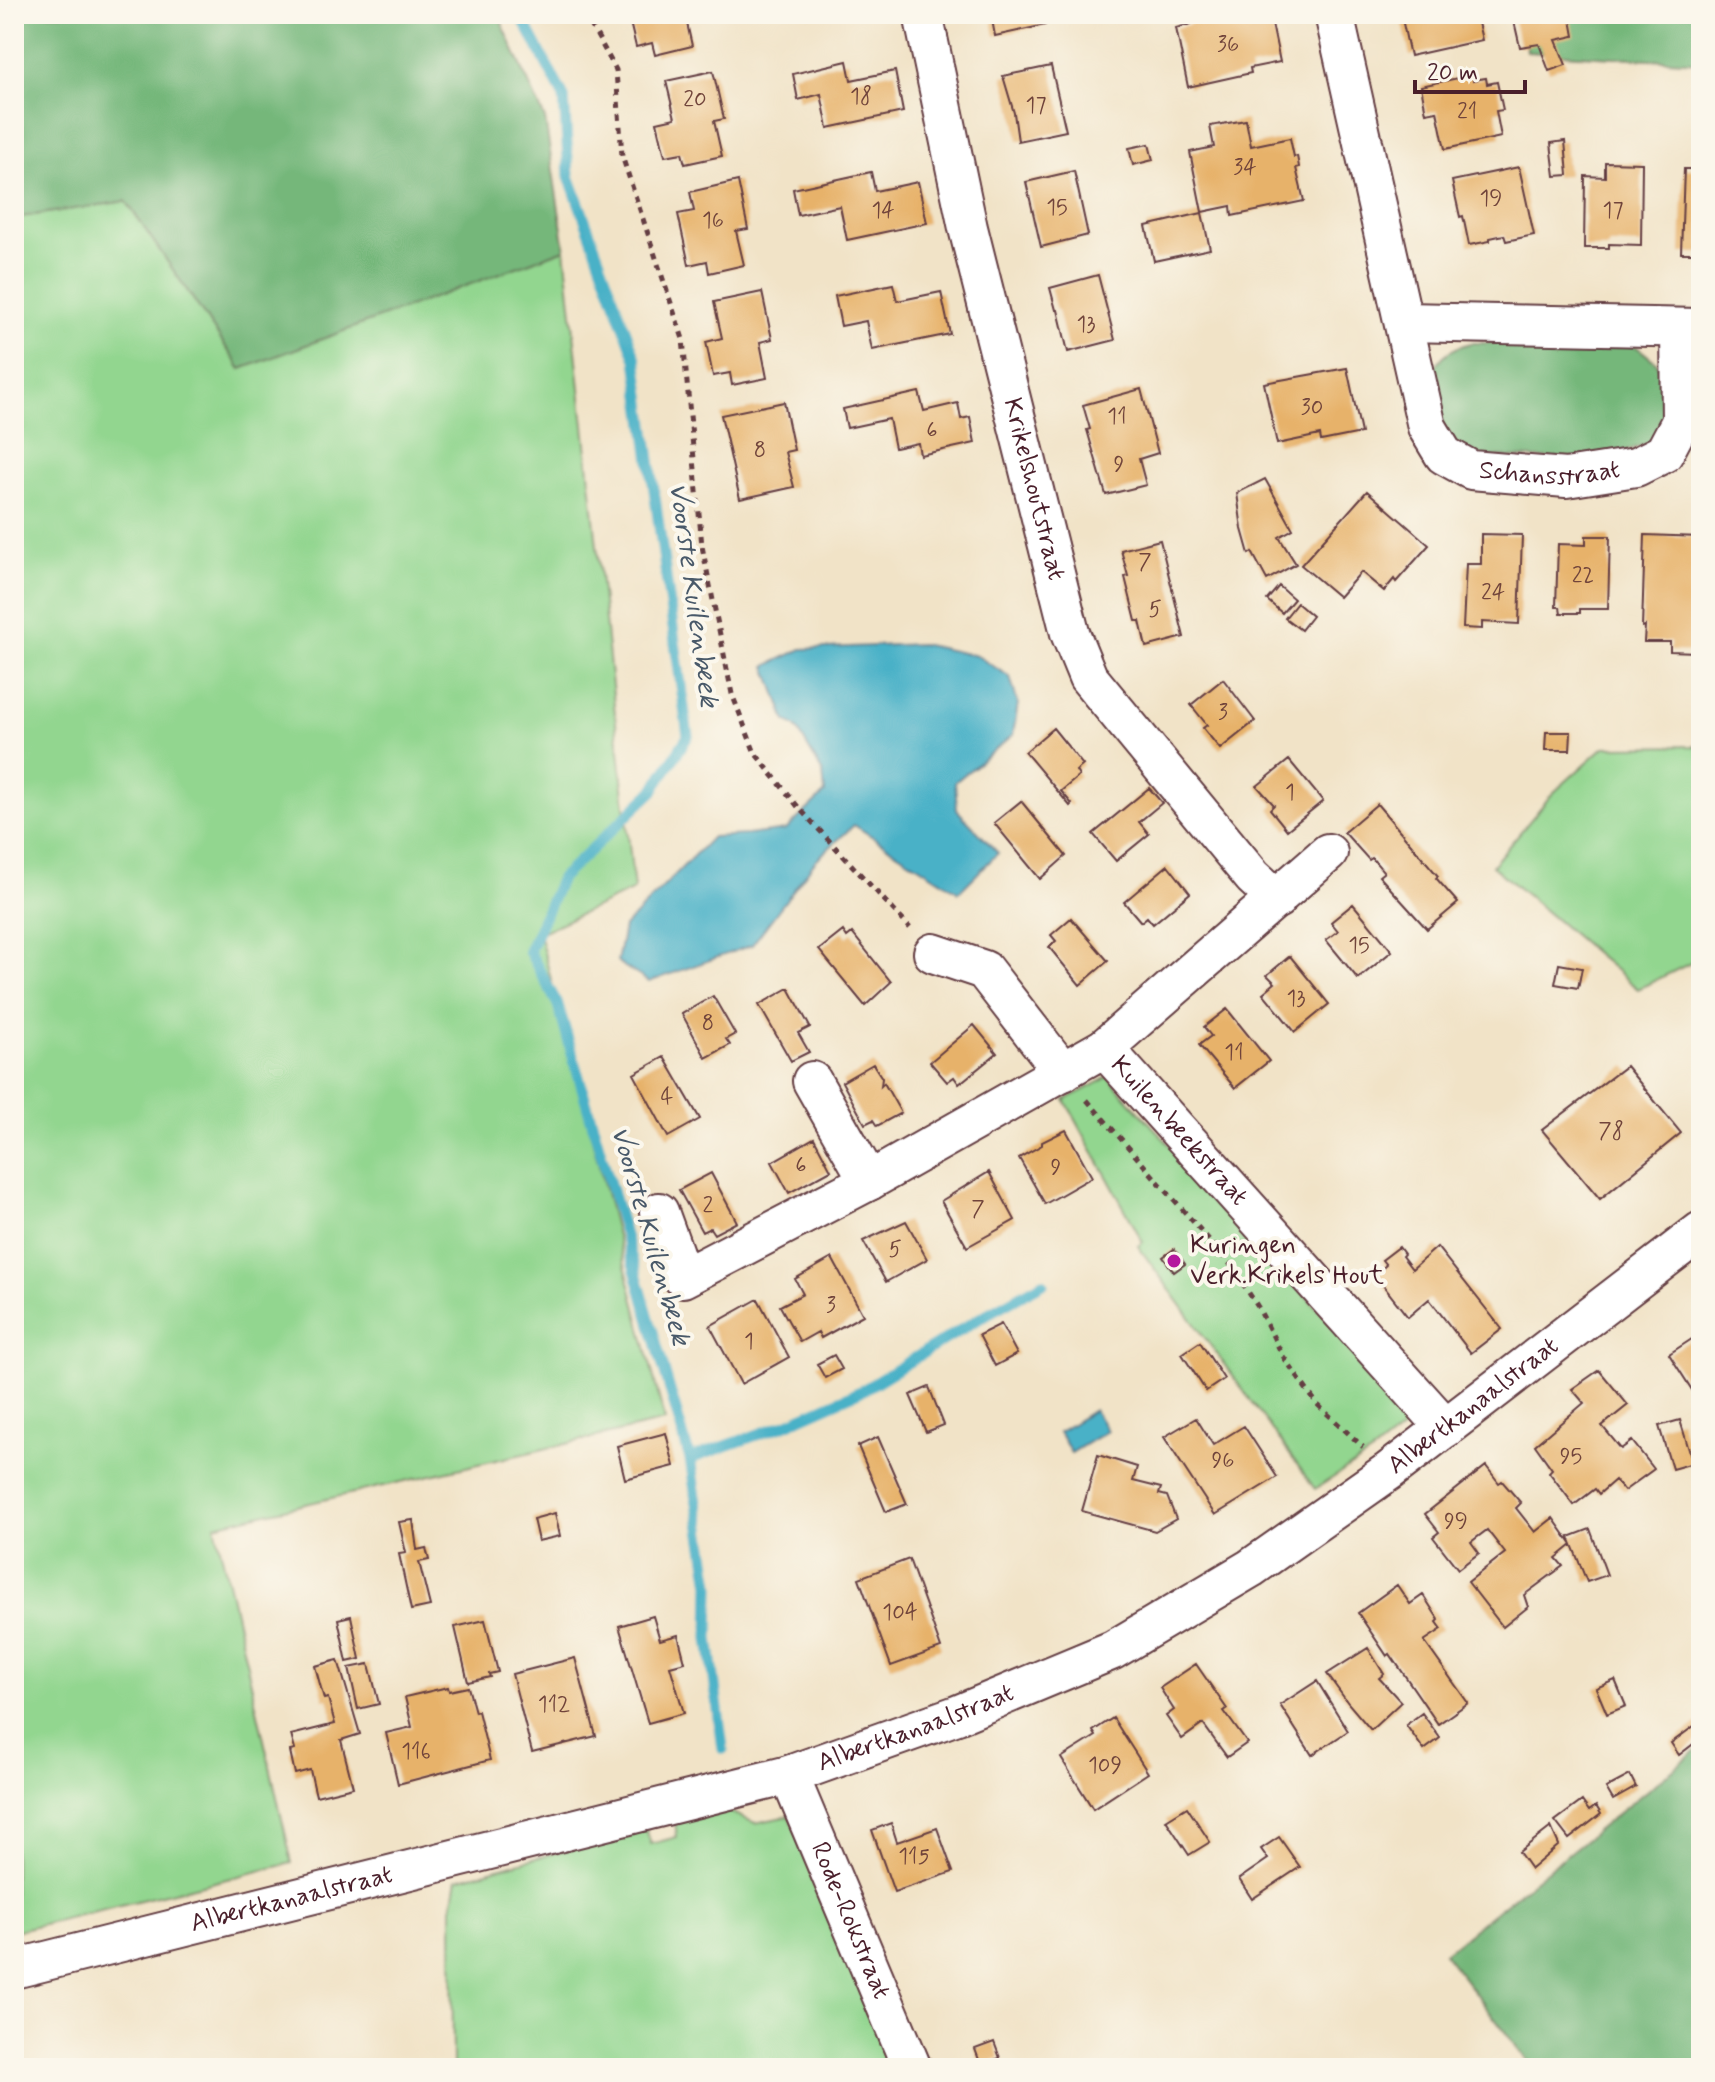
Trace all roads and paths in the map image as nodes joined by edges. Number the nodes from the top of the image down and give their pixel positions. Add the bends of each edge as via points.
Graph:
1 (585, 14) edge
2 (923, 14) edge
3 (1334, 14) edge
4 (1405, 322) junction
5 (1691, 328) edge
6 (1328, 853) dead end
7 (1277, 899) junction
8 (933, 953) joint
9 (1104, 1048) junction
10 (1063, 1072) junction
11 (812, 1081) dead end
12 (869, 1181) junction
13 (659, 1212) dead end
14 (1701, 1231) edge
15 (1446, 1428) junction
16 (1389, 1471) junction
17 (789, 1775) junction
18 (14, 1969) edge
19 (912, 2068) edge

1 - 8 path via 616,70 622,156 683,339 702,546 732,694 755,753
2 - 7 street, Krikelshoutstraat via 968,228 1070,633 1088,677 1253,877
3 - 4 street, Schansstraat
4 - 5 street, Schansstraat
4 - 5 street, Schansstraat via 1427,427 1444,455 1471,470 1566,478 1636,467 1664,453 1681,421
6 - 7 street, Kuilenbeekstraat
7 - 9 street, Kuilenbeekstraat
8 - 10 street via 984,970
9 - 10 street, Kuilenbeekstraat
9 - 15 street, Kuilenbeekstraat
10 - 12 street, Kuilenbeekstraat
10 - 16 path via 1231,1265 1318,1405
11 - 12 street
12 - 13 street, Kuilenbeekstraat via 683,1278
14 - 15 street, Albertkanaalstraat
15 - 16 street, Albertkanaalstraat
16 - 17 street, Albertkanaalstraat via 1251,1568 1113,1650 957,1715
17 - 18 street, Albertkanaalstraat
17 - 19 street, Rode-Rokstraat

